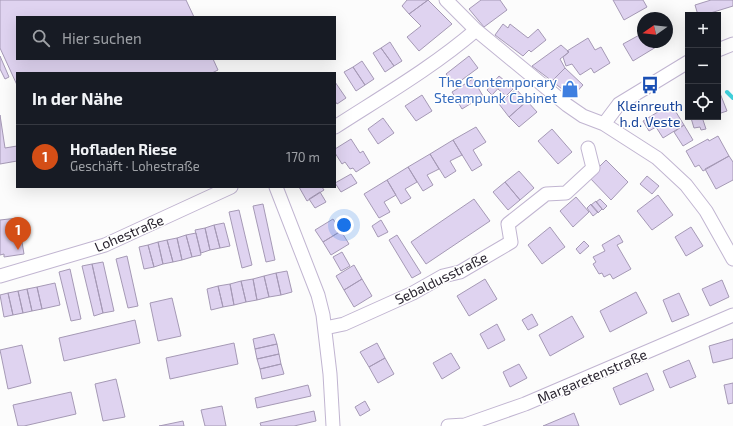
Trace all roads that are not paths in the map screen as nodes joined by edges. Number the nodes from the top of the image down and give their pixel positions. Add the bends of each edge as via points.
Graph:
1 (446, 0) edge
2 (476, 30) junction
3 (733, 44) edge
4 (721, 49) edge
5 (685, 64) edge
6 (604, 124) junction
7 (336, 126) edge
8 (588, 148) dead end
9 (229, 188) edge
10 (276, 188) edge
11 (733, 259) edge
12 (0, 276) edge
13 (733, 315) edge
14 (325, 328) junction
15 (333, 426) edge
16 (448, 426) edge

1 - 2 street
2 - 6 street via 567,106
2 - 7 street via 423,70
3 - 4 street
5 - 6 street via 619,104
6 - 11 street via 657,158 686,185 706,211
8 - 14 street, Sebaldusstraße via 594,168 566,193 546,194 508,224 511,242 460,272 443,276 413,293 344,324
9 - 12 street, Lohestraße via 105,245
10 - 14 street via 318,295
13 - 16 street, Margaretenstraße via 525,404 465,425
14 - 15 street

